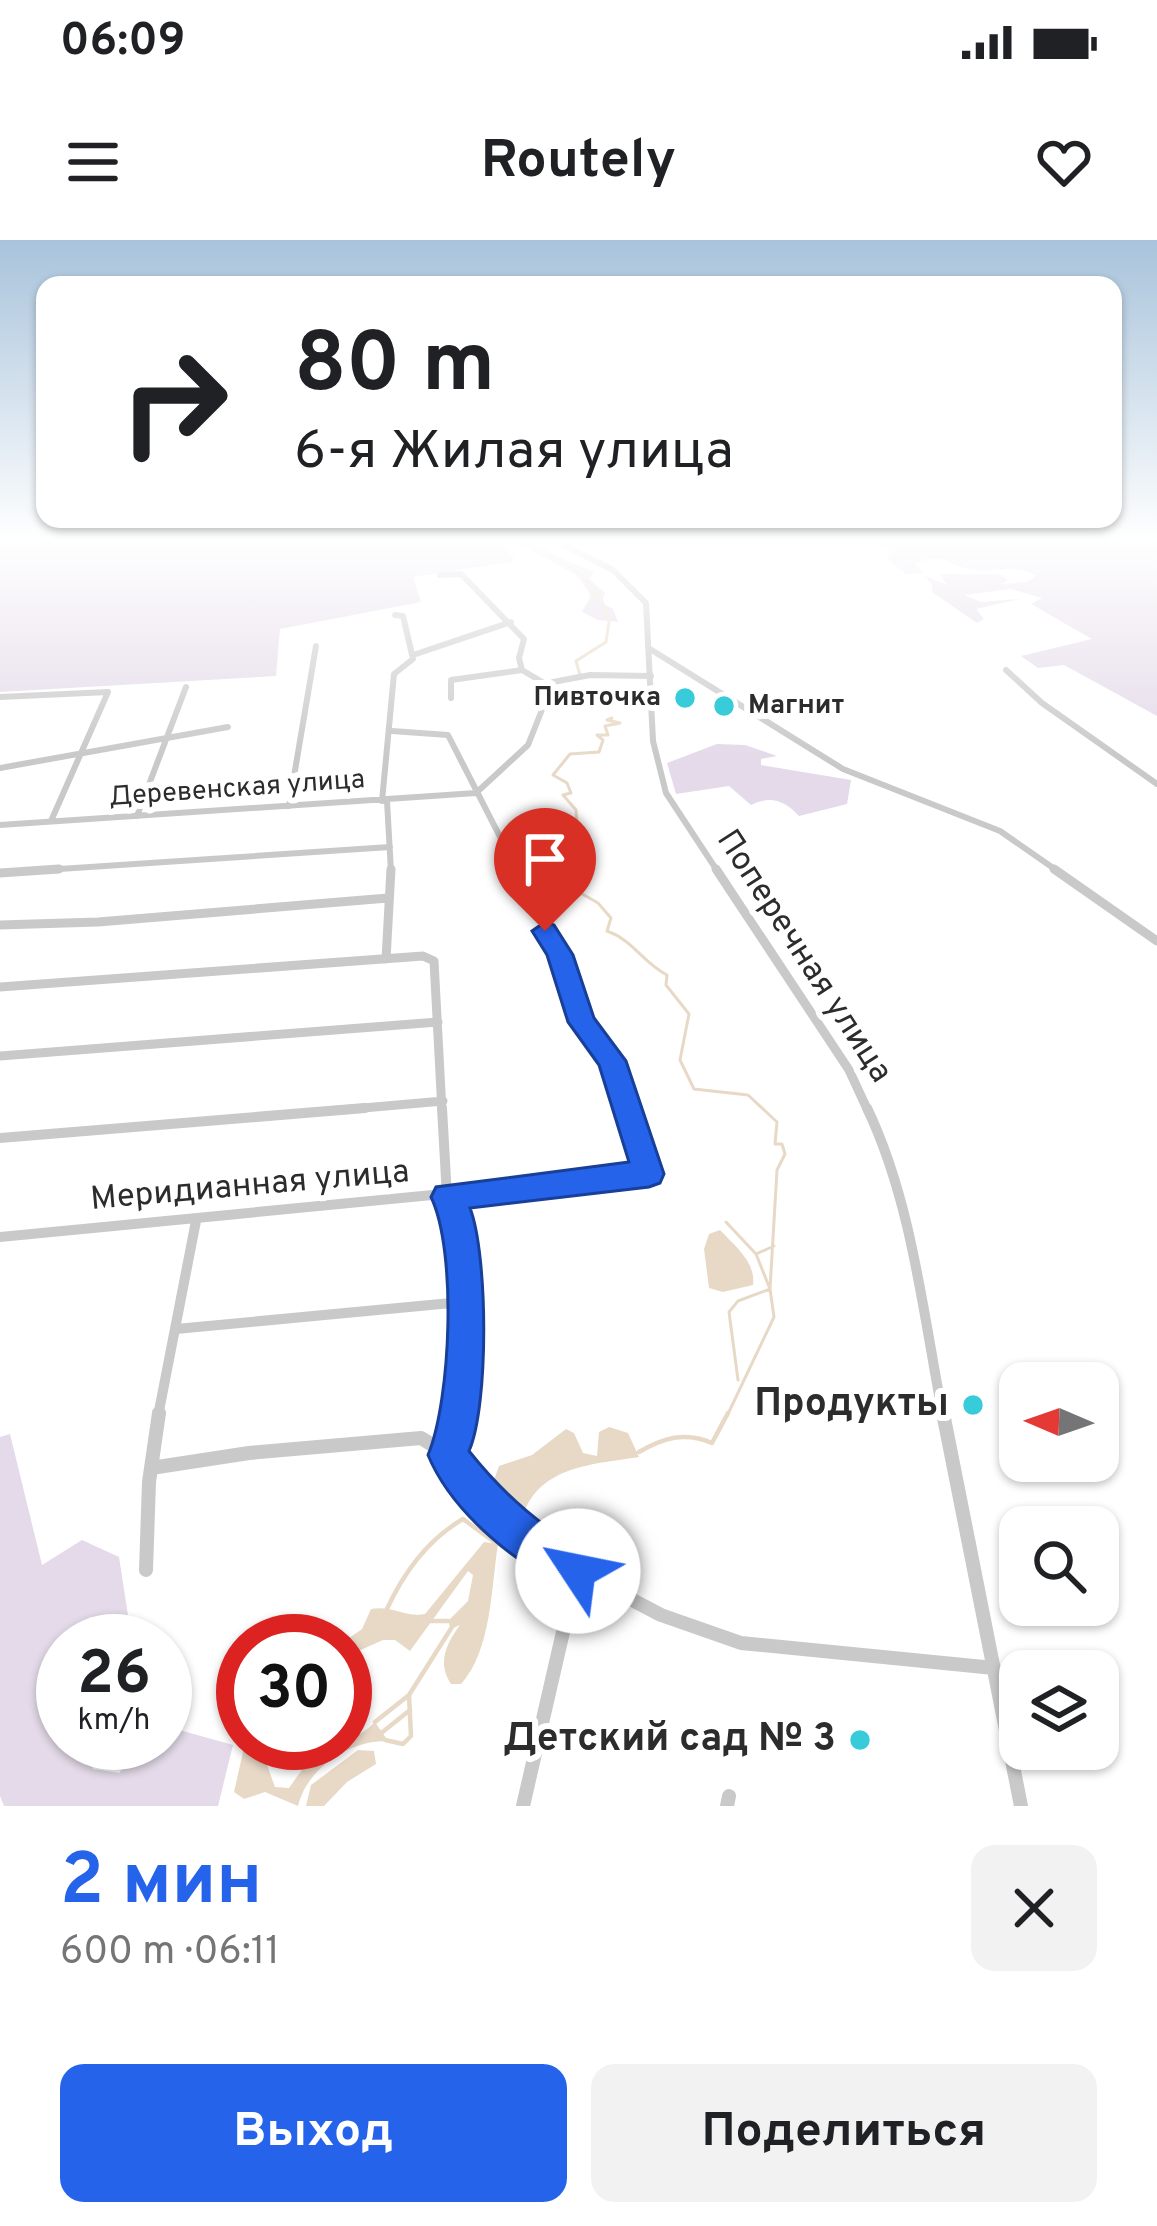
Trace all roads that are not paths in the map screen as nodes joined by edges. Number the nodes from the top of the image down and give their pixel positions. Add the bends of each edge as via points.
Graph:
1 (500, 612) edge
2 (650, 612) edge
3 (395, 615) dead end
4 (511, 622) junction
5 (316, 646) dead end
6 (651, 654) junction
7 (413, 655) junction
8 (523, 670) junction
9 (1006, 670) dead end
10 (651, 676) junction
11 (549, 686) junction
12 (186, 687) dead end
13 (0, 697) edge
14 (451, 698) dead end
15 (228, 728) dead end
16 (392, 731) junction
17 (166, 739) junction
18 (81, 753) junction
19 (0, 768) edge
20 (1157, 784) edge
21 (476, 793) junction
22 (384, 801) junction
23 (289, 806) junction
24 (137, 816) junction
25 (51, 821) junction
26 (0, 825) edge
27 (390, 847) junction
28 (0, 873) edge
29 (388, 898) junction
30 (0, 925) edge
31 (1157, 941) edge
32 (386, 959) junction
33 (0, 987) edge
34 (438, 1022) junction
35 (0, 1056) edge
36 (443, 1100) junction
37 (0, 1138) edge
38 (447, 1197) junction
39 (196, 1221) junction
40 (0, 1238) edge
41 (462, 1302) junction
42 (176, 1330) junction
43 (448, 1455) junction
44 (151, 1468) junction
45 (146, 1570) dead end
46 (578, 1571) junction
47 (994, 1667) junction
48 (523, 1806) edge
49 (1021, 1806) edge

1 - 4 street
2 - 6 street, Поперечная улица
3 - 7 street via 404,616
4 - 7 street
4 - 8 street via 524,639
5 - 23 street
6 - 10 street, Поперечная улица
6 - 31 street via 843,769 1000,831
7 - 16 street via 394,674
8 - 11 street
8 - 14 street via 451,680
9 - 20 street
10 - 11 street via 583,676
10 - 47 street, Поперечная улица via 654,748 666,793 849,1070 884,1144
11 - 21 street via 528,745
12 - 17 street
13 - 18 street via 108,692
15 - 17 street
16 - 21 street via 448,735
16 - 22 street
17 - 18 street
17 - 24 street
18 - 19 street
18 - 25 street
21 - 22 street, Деревенская улица
21 - 38 street, Меридианная улица via 560,955 581,1022 612,1061 649,1174
22 - 23 street, Деревенская улица
22 - 27 street
23 - 24 street, Деревенская улица
24 - 25 street, Деревенская улица
25 - 26 street, Деревенская улица
27 - 28 street
27 - 29 street
29 - 30 street
29 - 32 street
32 - 33 street
32 - 34 street via 434,961
34 - 35 street
34 - 36 street
36 - 37 street
36 - 38 street
38 - 39 street, Меридианная улица
38 - 41 street via 457,1215
39 - 40 street, Меридианная улица
39 - 42 street
41 - 42 street
41 - 43 street via 464,1393
42 - 44 street
43 - 44 street via 437,1444 405,1438
43 - 46 street via 480,1497
44 - 45 street
46 - 47 street via 661,1615 741,1643
46 - 48 street
47 - 49 street, Поперечная улица

